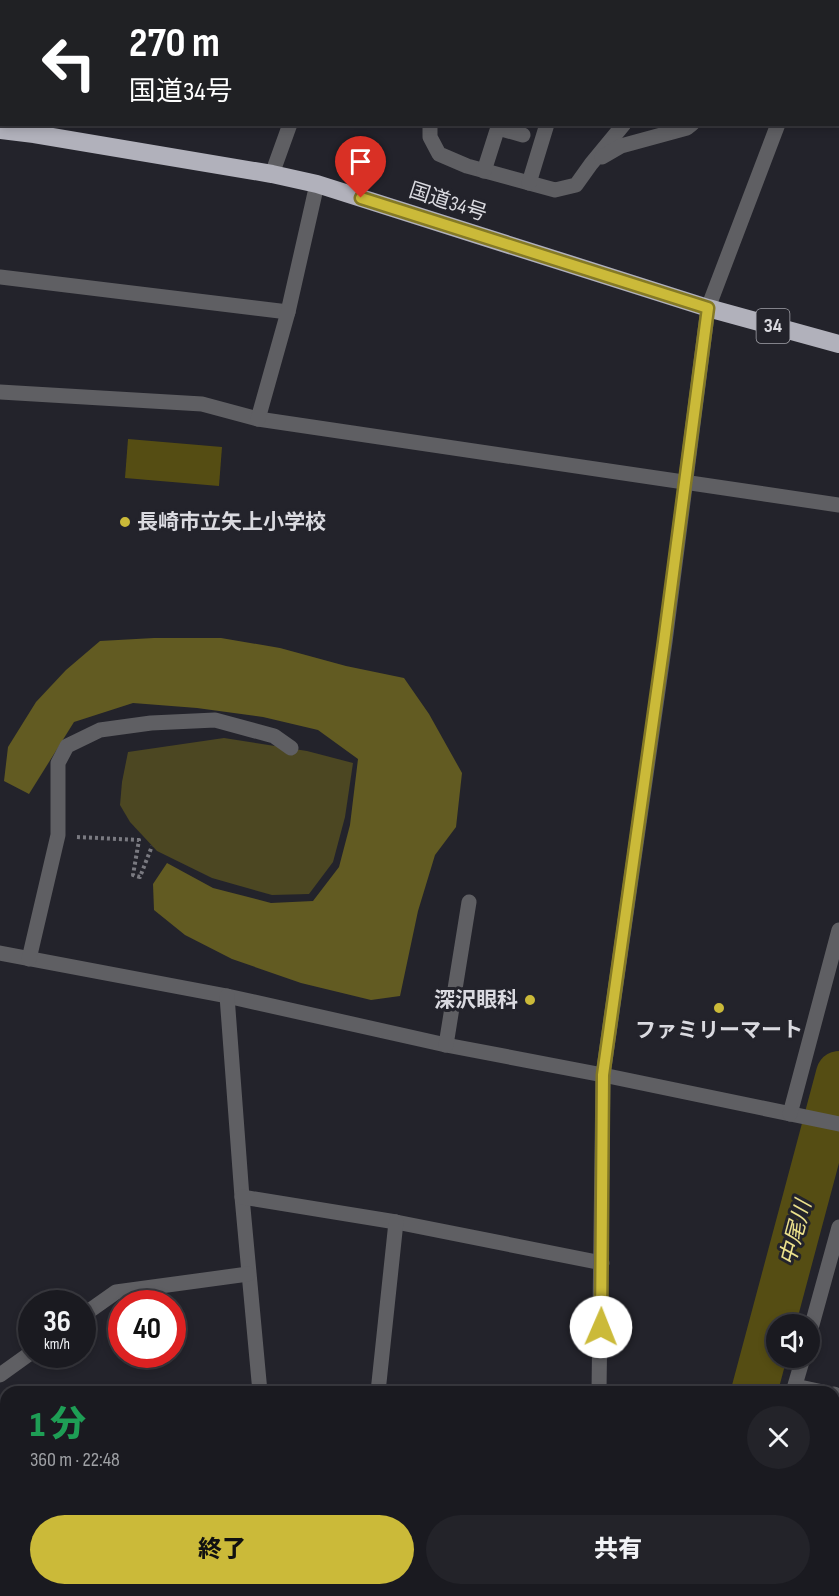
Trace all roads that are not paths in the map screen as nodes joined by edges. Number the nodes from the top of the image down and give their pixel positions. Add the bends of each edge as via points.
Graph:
1 (289, 126) edge
2 (430, 126) edge
3 (498, 126) edge
4 (547, 126) edge
5 (622, 126) edge
6 (690, 126) edge
7 (777, 126) edge
8 (0, 130) edge
9 (523, 135) dead end
10 (591, 164) junction
11 (484, 171) junction
12 (272, 174) junction
13 (529, 183) junction
14 (317, 184) junction
15 (0, 277) edge
16 (708, 308) junction
17 (288, 312) junction
18 (839, 344) edge
19 (0, 392) edge
20 (258, 418) junction
21 (685, 483) junction
22 (839, 505) edge
23 (291, 748) dead end
24 (469, 902) dead end
25 (839, 930) edge
26 (0, 953) edge
27 (29, 958) junction
28 (227, 996) junction
29 (446, 1045) junction
30 (603, 1075) junction
31 (795, 1115) junction
32 (839, 1124) edge
33 (242, 1197) junction
34 (396, 1222) junction
35 (839, 1227) edge
36 (602, 1263) junction
37 (248, 1274) junction
38 (96, 1306) edge
39 (815, 1314) edge
40 (18, 1362) edge
41 (800, 1368) edge
42 (0, 1375) edge
43 (259, 1386) edge
44 (379, 1386) edge
45 (599, 1386) edge
46 (795, 1386) edge
47 (0, 1451) edge
48 (0, 1467) edge

1 - 12 street
2 - 11 street via 430,137 439,154
3 - 9 street
3 - 11 street
4 - 13 street
5 - 10 street
6 - 10 street via 621,146
7 - 16 street
8 - 12 highway, 国道34号 / 34
10 - 13 street via 576,185 555,190
11 - 13 street
12 - 14 highway, 国道34号 / 34
14 - 16 highway, 国道34号 / 34
14 - 17 street
15 - 17 street
16 - 18 highway, 国道34号 / 34
16 - 21 street
17 - 20 street
19 - 20 street via 202,404
20 - 21 street
21 - 22 street
21 - 30 street
23 - 27 street via 274,736 215,720 100,730 67,746 58,763 58,836
24 - 29 street
25 - 31 street
26 - 27 street
27 - 28 street
28 - 29 street
28 - 33 street
29 - 30 street
30 - 31 street
30 - 36 street
31 - 32 street
33 - 34 street
33 - 37 street
34 - 36 street
34 - 44 street
35 - 39 street
36 - 45 street
37 - 38 street via 116,1292
37 - 43 street
40 - 42 street
41 - 46 street
47 - 48 street

